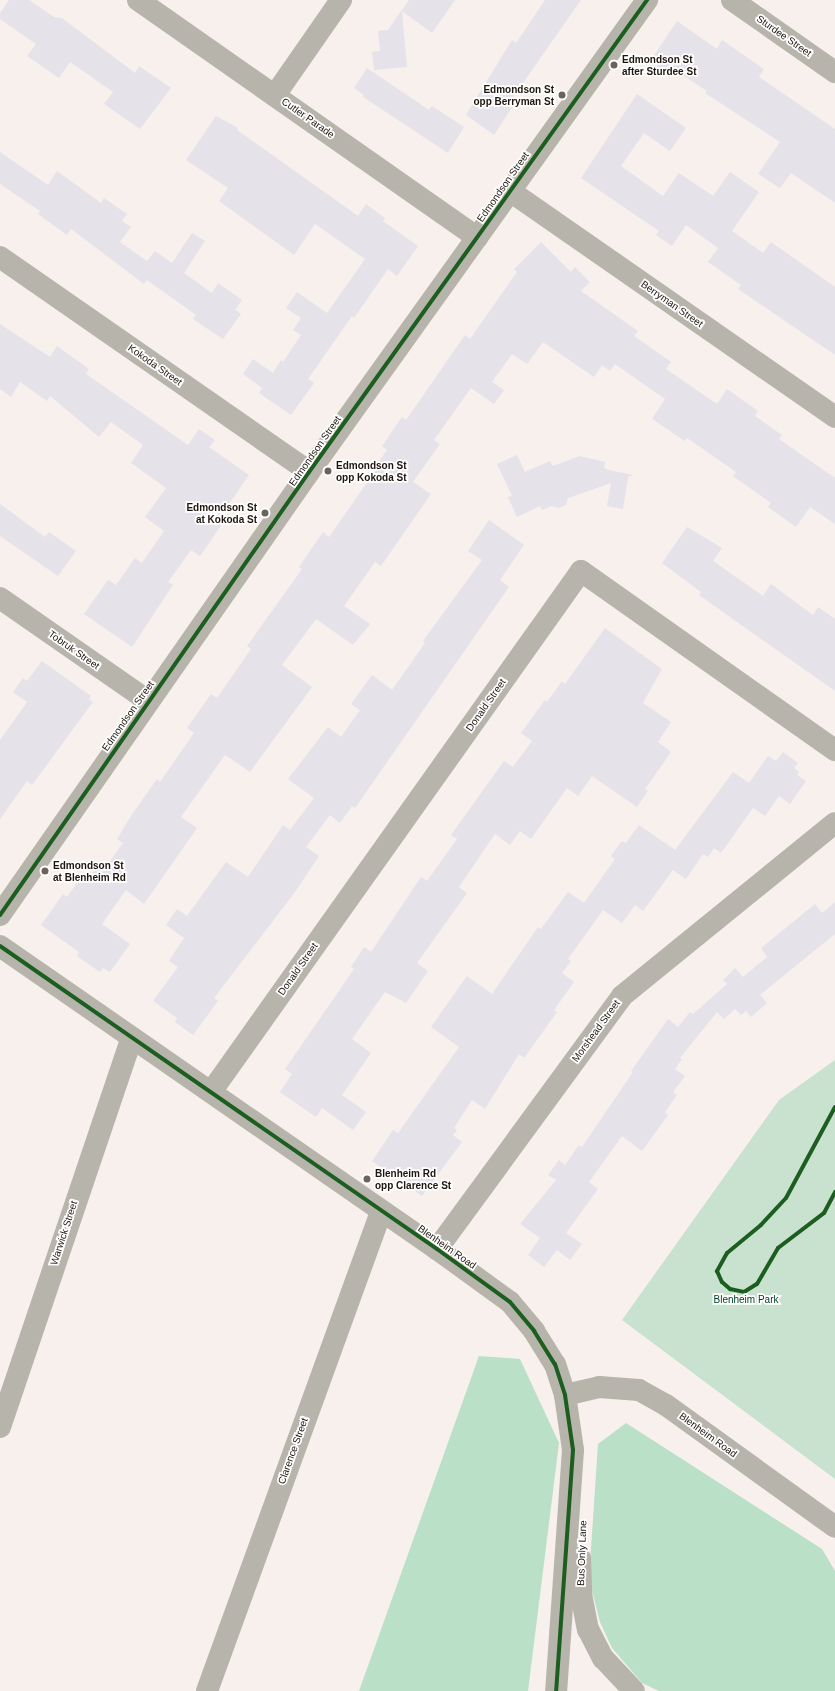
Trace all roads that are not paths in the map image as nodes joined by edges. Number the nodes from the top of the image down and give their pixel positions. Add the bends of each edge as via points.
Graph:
1 (138, 0) edge
2 (341, 0) edge
3 (647, 0) edge
4 (732, 0) edge
5 (835, 72) edge
6 (275, 95) junction
7 (510, 191) junction
8 (477, 237) junction
9 (0, 257) edge
10 (835, 417) edge
11 (309, 472) junction
12 (0, 598) edge
13 (148, 701) junction
14 (835, 750) edge
15 (835, 823) edge
16 (0, 915) edge
17 (0, 946) edge
18 (131, 1039) junction
19 (211, 1092) junction
20 (381, 1212) junction
21 (437, 1249) junction
22 (565, 1395) junction
23 (0, 1427) edge
24 (573, 1450) junction
25 (835, 1527) edge
26 (207, 1691) edge
27 (556, 1691) edge
28 (634, 1691) edge

1 - 6 street, Cutler Parade
2 - 6 street
3 - 7 street, Edmondson Street
4 - 5 street, Sturdee Street
6 - 8 street, Cutler Parade
7 - 8 street, Edmondson Street
7 - 10 street, Berryman Street
8 - 11 street, Edmondson Street
9 - 11 street, Kokoda Street
11 - 13 street, Edmondson Street
12 - 13 street, Tobruk Street
13 - 16 street, Edmondson Street
14 - 19 street, Donald Street via 581,571
15 - 21 street, Morshead Street via 622,996
17 - 18 street, Blenheim Road
18 - 19 street, Blenheim Road
18 - 23 street, Warwick Street
19 - 20 street, Blenheim Road
20 - 21 street, Blenheim Road
20 - 26 street, Clarence Street
21 - 22 street, Blenheim Road via 516,1309 545,1347
22 - 24 street, Blenheim Road
22 - 25 street, Blenheim Road via 599,1387 639,1390 666,1405
24 - 27 street, Blenheim Road
24 - 28 street, Bus Only Lane via 586,1482 579,1577 583,1612 588,1629 603,1658

